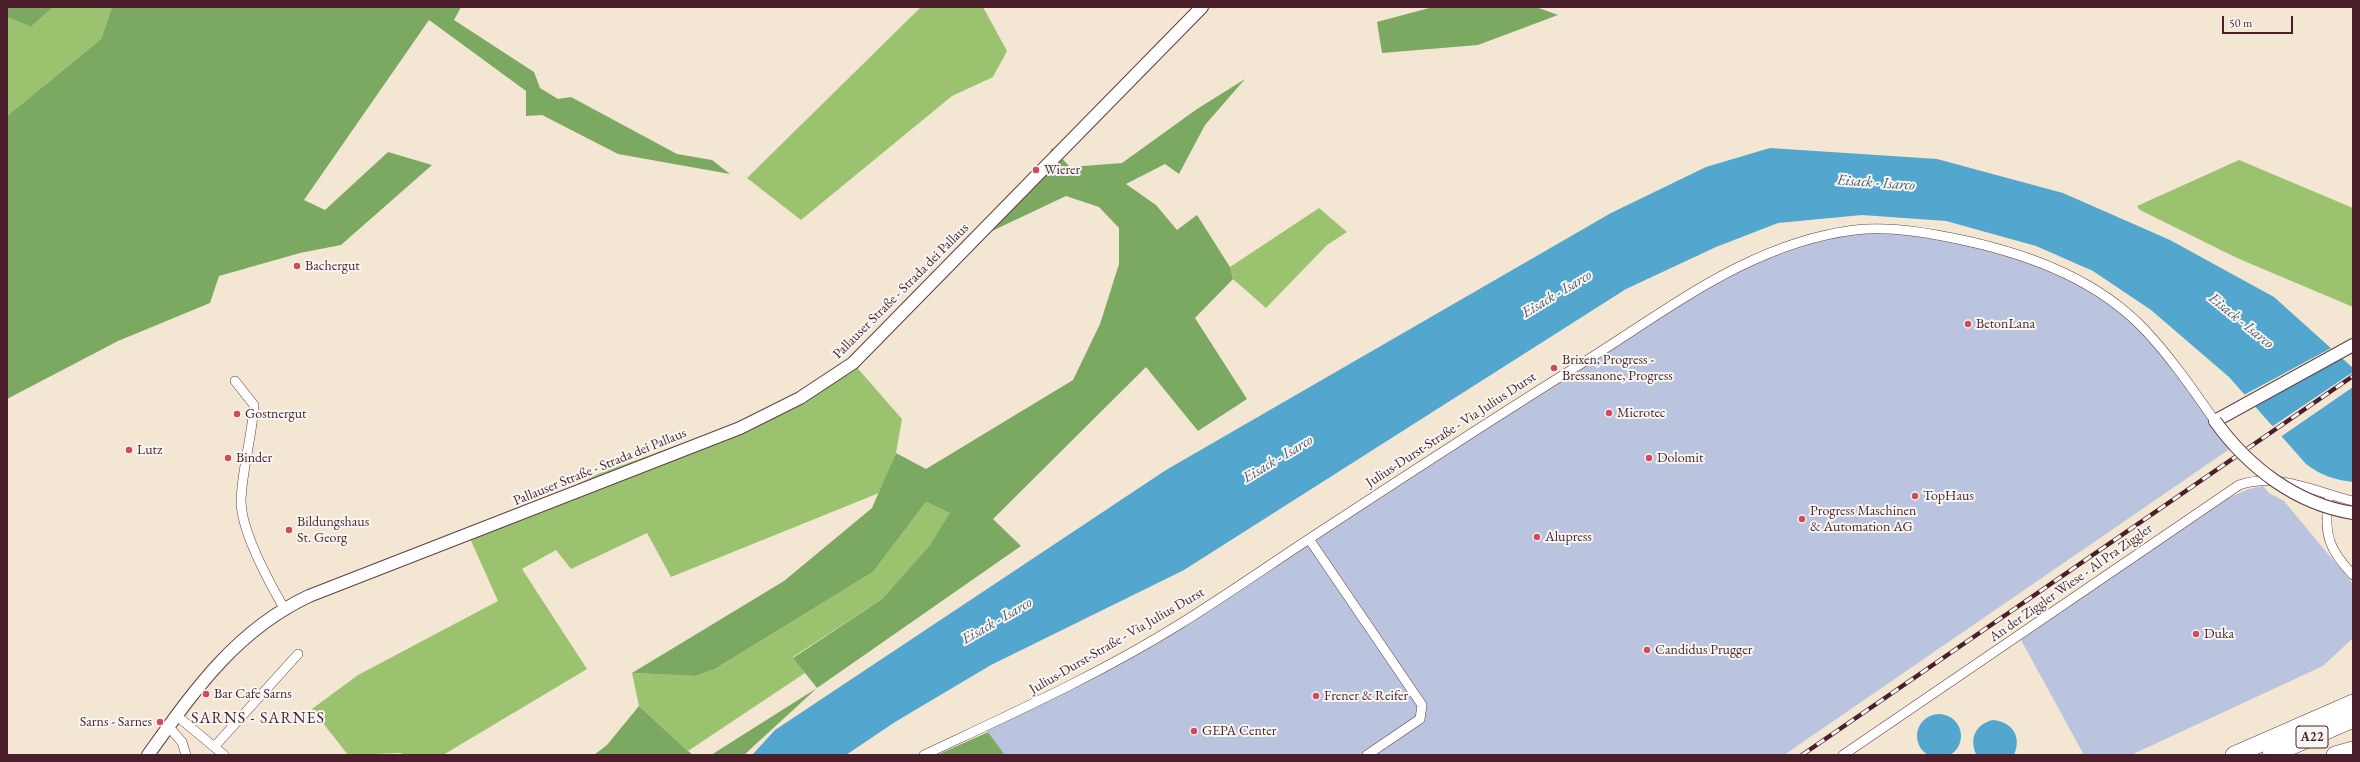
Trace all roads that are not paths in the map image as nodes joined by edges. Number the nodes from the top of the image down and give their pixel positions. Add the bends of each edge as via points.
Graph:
1 (1202, 7) edge
2 (2353, 345) edge
3 (235, 381) dead end
4 (2215, 421) junction
5 (2329, 495) junction
6 (2353, 501) edge
7 (2353, 513) edge
8 (1308, 539) junction
9 (2353, 575) edge
10 (284, 608) junction
11 (298, 654) dead end
12 (2353, 690) edge
13 (2353, 703) edge
14 (177, 716) junction
15 (2353, 719) edge
16 (169, 727) junction
17 (2276, 736) junction
18 (215, 746) junction
19 (2353, 750) edge
20 (148, 755) edge
21 (186, 755) edge
22 (224, 755) edge
23 (924, 755) edge
24 (1367, 755) edge
25 (1843, 755) edge
26 (2234, 755) edge
27 (2271, 755) edge
28 (2335, 755) edge

1 - 10 street, Pallauser Straße - Strada dei Pallaus via 853,363 800,398 740,428 316,593
2 - 4 street
3 - 10 street via 254,405 243,477 243,524
4 - 7 street, bridge via 2234,446 2268,476 2305,498
4 - 8 street, Julius-Durst-Straße - Via Julius Durst via 2168,357 2131,316 2089,285 2058,270 1999,249 1936,234 1896,229 1859,229 1799,241 1768,251 1721,276 1522,400
5 - 6 street, An der Ziggler Wiese - Al Pra Ziggler
5 - 9 street via 2326,519 2331,548
5 - 25 street, An der Ziggler Wiese - Al Pra Ziggler via 2274,480 2257,480 2239,485
8 - 23 street, Julius-Durst-Straße - Via Julius Durst via 1179,625 1098,671
8 - 24 street via 1422,705 1420,718
10 - 14 street, Pallauser Straße - Strada dei Pallaus via 223,658
11 - 18 street
12 - 17 highway
13 - 17 highway, A22
14 - 16 street, Pallauser Straße - Strada dei Pallaus
14 - 18 street
15 - 27 highway, A22
16 - 20 street, Pallauser Straße - Strada dei Pallaus
16 - 21 street via 182,742
17 - 26 highway, A22
18 - 22 street
19 - 28 highway

